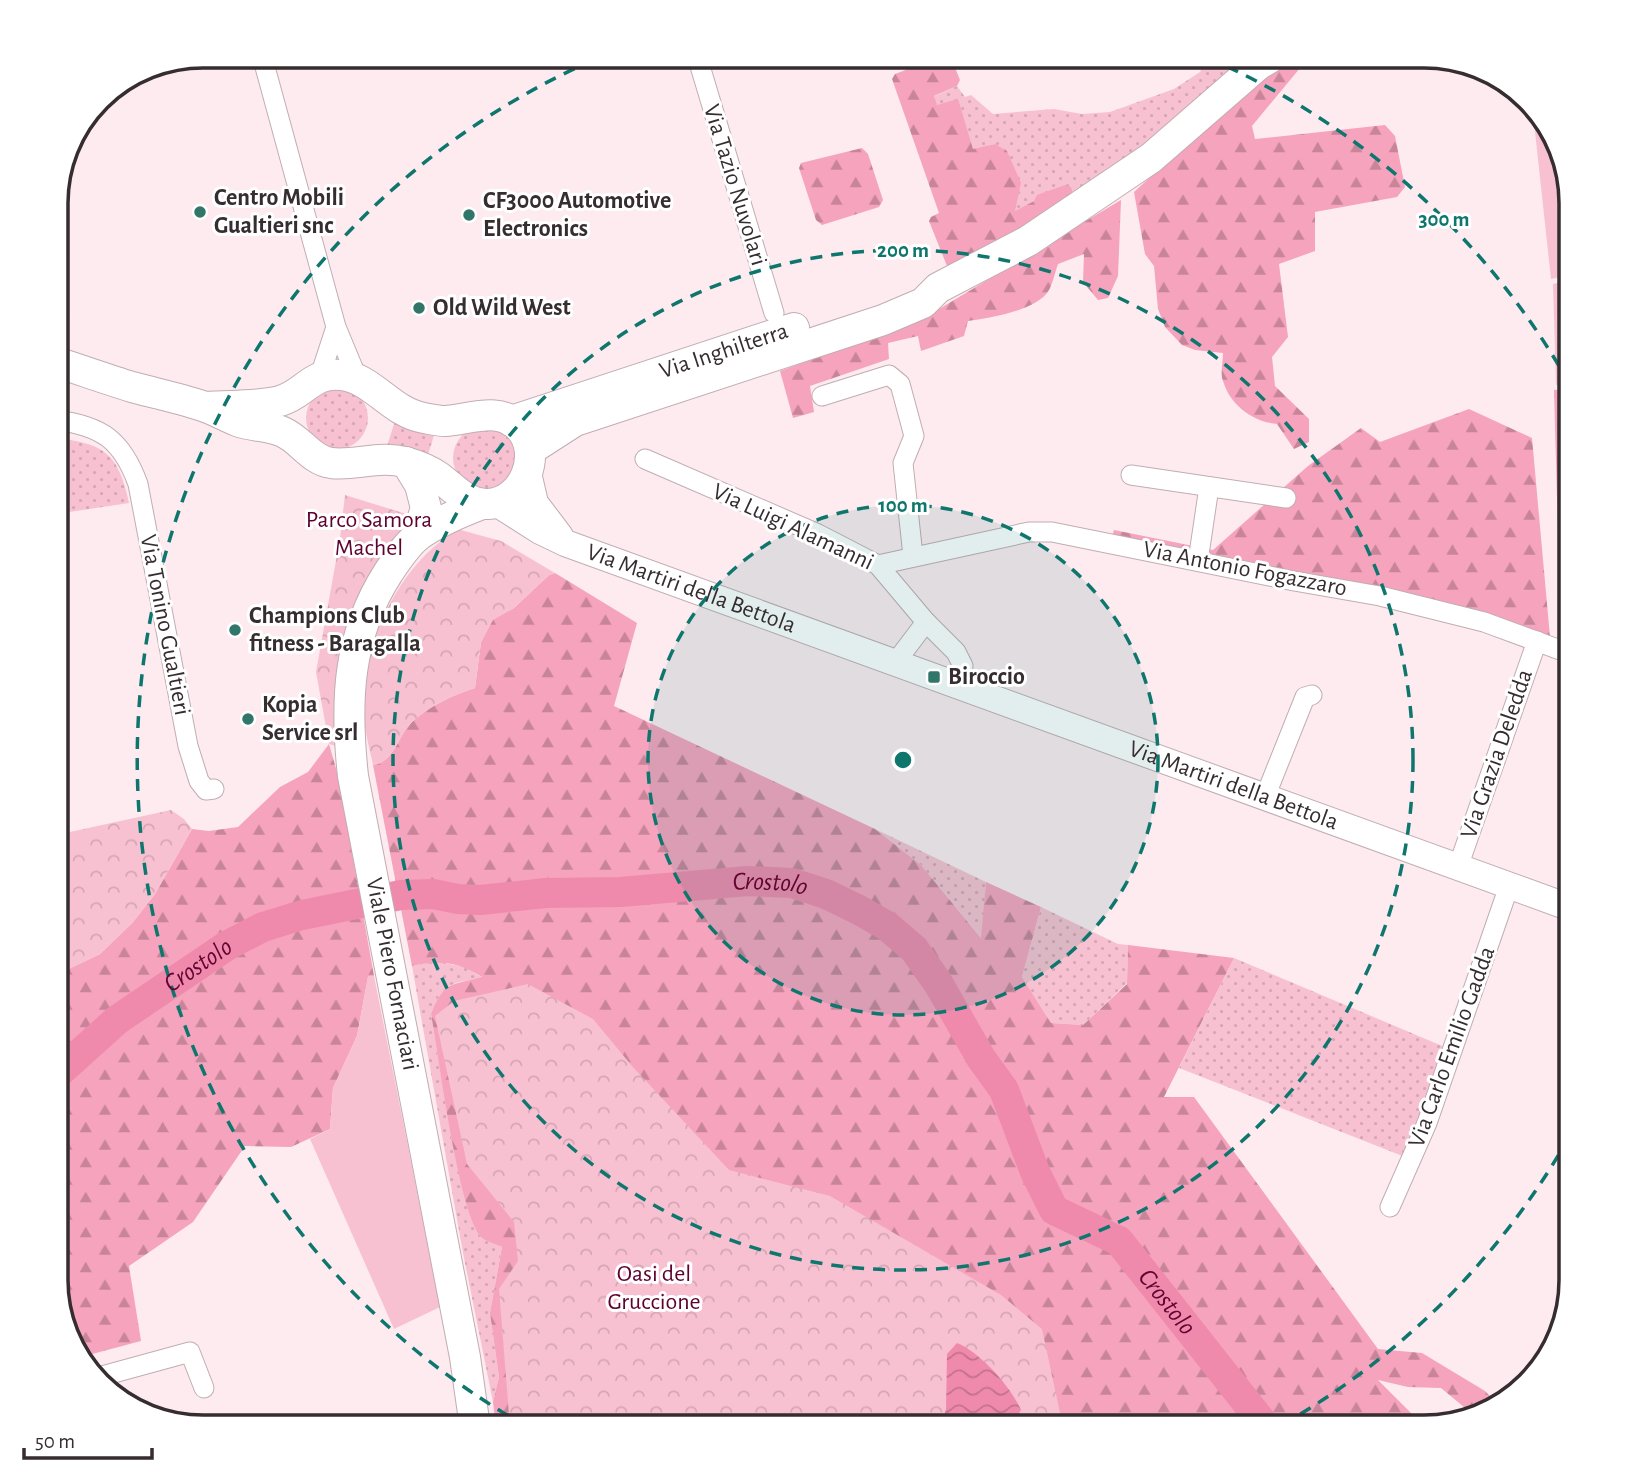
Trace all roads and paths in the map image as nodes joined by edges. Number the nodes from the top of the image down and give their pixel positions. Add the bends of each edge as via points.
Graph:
1 (265, 68) edge
2 (701, 68) edge
3 (1255, 68) edge
4 (939, 288) junction
5 (774, 313) dead end
6 (336, 327) junction
7 (69, 366) edge
8 (358, 380) junction
9 (310, 383) junction
10 (822, 396) dead end
11 (206, 407) junction
12 (512, 421) junction
13 (69, 422) edge
14 (299, 442) junction
15 (645, 459) dead end
16 (406, 462) junction
17 (529, 462) junction
18 (1131, 475) dead end
19 (1209, 487) junction
20 (1286, 498) dead end
21 (489, 503) junction
22 (417, 536) junction
23 (565, 543) junction
24 (913, 556) junction
25 (1198, 561) junction
26 (878, 565) junction
27 (926, 622) junction
28 (1537, 640) junction
29 (1558, 649) edge
30 (895, 663) junction
31 (960, 687) junction
32 (1312, 695) dead end
33 (214, 789) dead end
34 (1265, 797) junction
35 (1458, 867) junction
36 (1509, 886) junction
37 (1559, 904) edge
38 (1390, 1207) dead end
39 (108, 1375) edge
40 (204, 1388) dead end
41 (473, 1415) edge

1 - 6 street
2 - 5 street, Via Tazio Nuvolari
3 - 4 main road, Via Inghilterra via 1152,158 1028,241
4 - 12 main road, Via Inghilterra via 917,288
4 - 17 main road, Via Inghilterra via 923,303 883,320 575,421
6 - 8 street
6 - 9 street
7 - 11 main road, Via Martiri della Bettola
8 - 9 main road, Via Martiri della Bettola via 342,375
8 - 12 main road, Via Martiri della Bettola via 420,418 444,421 480,415
9 - 11 main road, Via Martiri della Bettola via 283,400
9 - 14 main road via 295,404
10 - 24 street via 889,375 900,384 914,436 903,463
11 - 14 main road, Via Martiri della Bettola via 239,422 284,432
12 - 17 main road, Via Martiri della Bettola via 520,427
13 - 33 street, Via Tonino Gualtieri via 99,430 131,465 188,746 199,781 206,790
14 - 16 main road, Via Martiri della Bettola via 330,463
15 - 26 street, Via Luigi Alamanni
16 - 21 main road, Via Martiri della Bettola via 430,471 469,501
16 - 22 main road, Viale Piero Fornaciari via 420,485 426,508
17 - 21 main road via 512,493
17 - 23 main road, Via Martiri della Bettola via 535,503
18 - 19 street
19 - 20 street
19 - 25 street
21 - 22 main road, Viale Piero Fornaciari
21 - 23 main road, Via Martiri della Bettola
22 - 41 main road, Viale Piero Fornaciari via 366,613 353,661 348,733
23 - 30 main road, Via Martiri della Bettola
24 - 25 street, Via Antonio Fogazzaro via 1040,531
24 - 26 street, Via Antonio Fogazzaro
25 - 28 street, Via Antonio Fogazzaro via 1380,596
26 - 27 street, Via Luigi Alamanni
27 - 30 street
27 - 31 street, Via Luigi Alamanni via 956,652 963,666
28 - 29 street, Via Antonio Fogazzaro
28 - 35 street, Via Grazia Deledda
30 - 31 main road, Via Martiri della Bettola
31 - 34 main road, Via Martiri della Bettola
32 - 34 street via 1305,697
34 - 35 main road, Via Martiri della Bettola
35 - 36 main road, Via Martiri della Bettola
36 - 37 main road, Via Martiri della Bettola
36 - 38 street, Via Carlo Emilio Gadda via 1427,1123
39 - 40 street via 190,1352

